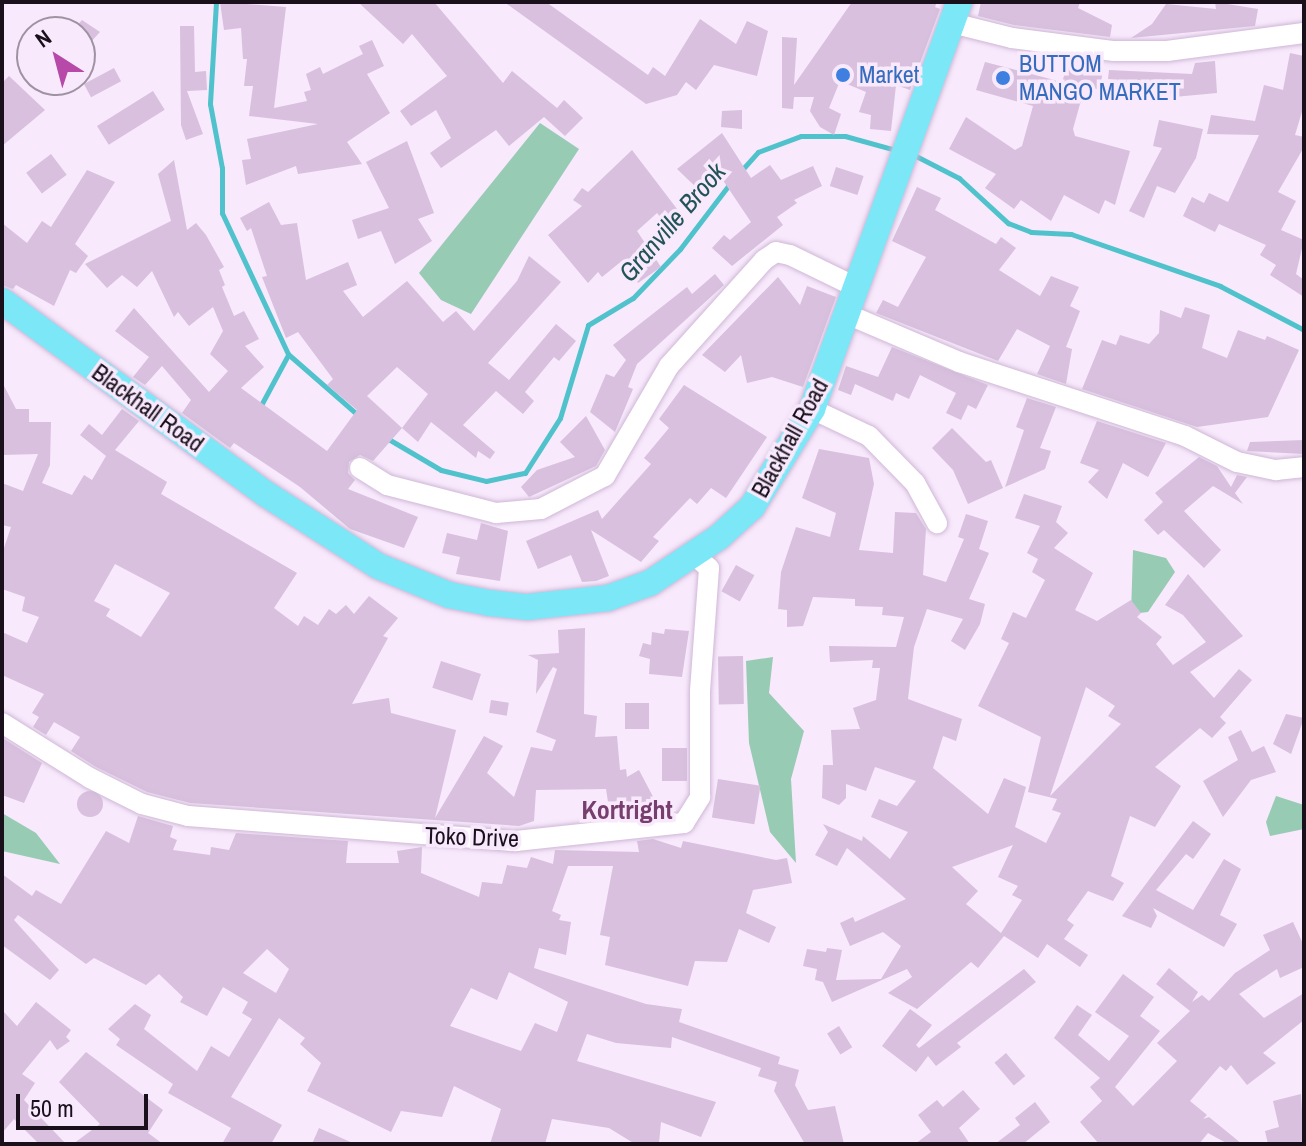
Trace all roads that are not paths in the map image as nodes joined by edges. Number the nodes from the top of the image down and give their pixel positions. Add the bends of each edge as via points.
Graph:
1 (956, 13) edge
2 (1304, 33) edge
3 (858, 288) junction
4 (2, 301) edge
5 (849, 315) junction
6 (812, 409) junction
7 (1304, 467) edge
8 (360, 468) dead end
9 (937, 523) dead end
10 (693, 554) junction
11 (2, 723) edge

1 - 2 street via 1012,38 1114,51 1167,51
1 - 3 main road, Blackhall Road
3 - 5 main road, Blackhall Road
3 - 8 street via 790,255 776,252 764,260 669,366 605,476 541,509 496,513 387,485
4 - 10 main road, Blackhall Road via 336,543 449,595 528,607 608,598 650,583
5 - 6 main road, Blackhall Road
5 - 7 street via 959,362 1185,436 1237,462 1276,470
6 - 9 street via 869,436 915,483
6 - 10 main road, Blackhall Road via 752,507
10 - 11 street, Toko Drive via 709,568 700,691 700,797 684,823 516,841 188,816 142,804 82,775

